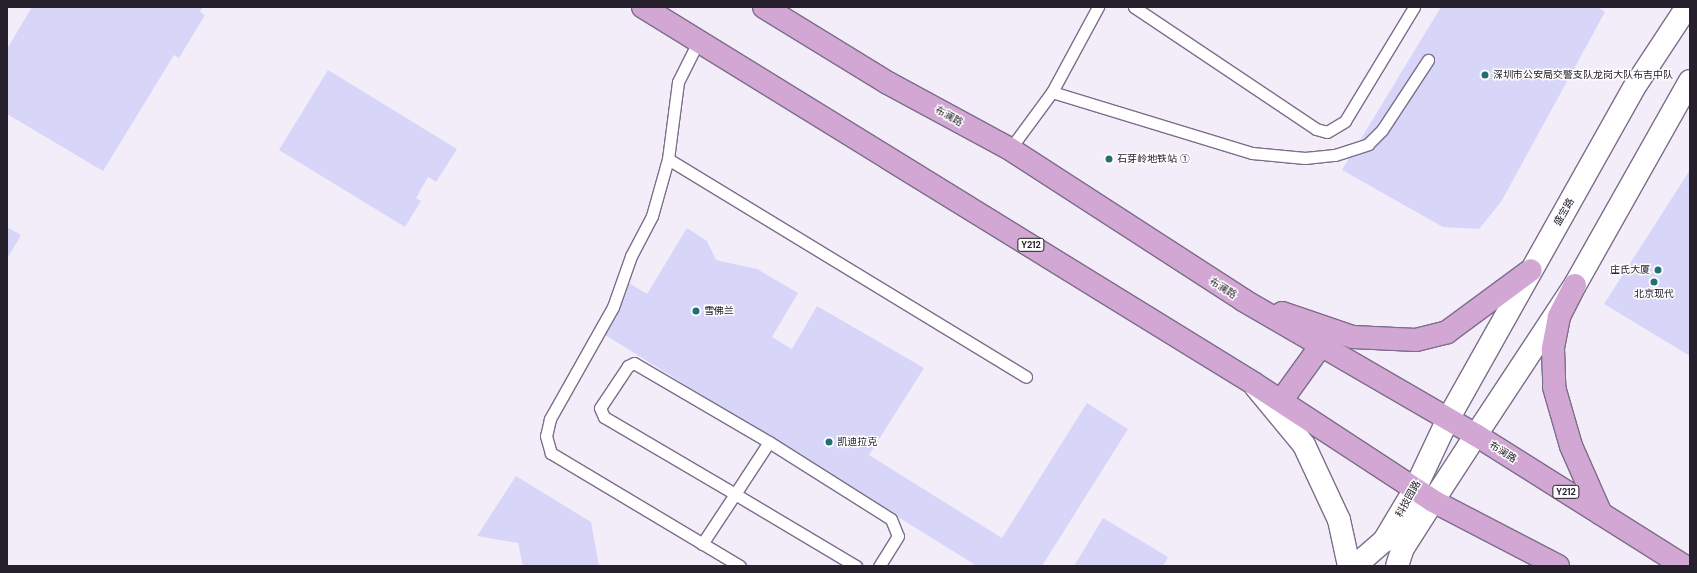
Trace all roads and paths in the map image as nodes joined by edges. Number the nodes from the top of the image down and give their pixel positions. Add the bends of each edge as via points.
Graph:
1 (643, 7) edge
2 (764, 7) edge
3 (1098, 7) edge
4 (1134, 7) edge
5 (1414, 7) edge
6 (1687, 7) edge
7 (699, 40) junction
8 (1428, 60) dead end
9 (1690, 81) edge
10 (1052, 92) junction
11 (1010, 149) junction
12 (668, 159) junction
13 (1531, 270) junction
14 (1575, 286) junction
15 (1242, 300) junction
16 (1320, 347) junction
17 (1026, 376) dead end
18 (1253, 382) junction
19 (1281, 401) junction
20 (1447, 421) junction
21 (1476, 435) junction
22 (769, 442) junction
23 (1414, 489) junction
24 (735, 494) junction
25 (1433, 501) junction
26 (1601, 514) junction
27 (702, 544) junction
28 (740, 566) edge
29 (856, 566) edge
30 (879, 566) edge
31 (1349, 566) edge
32 (1355, 566) edge
33 (1396, 566) edge
34 (1558, 566) edge
35 (1684, 566) edge

1 - 7 main road, Y212
2 - 11 main road, 布澜路 / Y212 via 888,83
3 - 10 lane
4 - 5 lane via 1316,129 1327,132 1345,121
6 - 13 main road, 盛宝路 via 1637,82
7 - 12 lane via 678,82
7 - 18 main road, Y212
8 - 10 lane via 1382,130 1368,144 1335,155 1305,158 1252,153
9 - 14 main road
10 - 11 lane
11 - 15 main road, 布澜路 / Y212
12 - 17 lane
12 - 27 lane via 652,216 630,256 613,307 550,419 546,436 551,453
13 - 15 main road via 1447,332 1416,340 1353,337
13 - 20 main road, 盛宝路
14 - 21 main road
14 - 26 main road via 1559,317 1553,349 1554,387 1571,446
15 - 16 main road, 布澜路 / Y212
16 - 19 main road
16 - 20 main road, 布澜路 / Y212
18 - 19 main road, Y212
18 - 31 main road via 1304,445 1338,520
19 - 23 main road, Y212
20 - 21 main road, 布澜路 / Y212
20 - 23 main road, 科技园路
21 - 25 main road
21 - 26 main road, 布澜路 / Y212
22 - 24 lane
22 - 24 lane via 639,364 628,366 600,408 604,418
22 - 30 lane via 891,519 898,536
23 - 25 main road, Y212
23 - 32 main road, 科技园路 via 1384,541
24 - 27 lane
24 - 29 lane
25 - 33 main road via 1403,548
25 - 34 main road, Y212
26 - 35 main road, 布澜路 / Y212
27 - 28 lane

